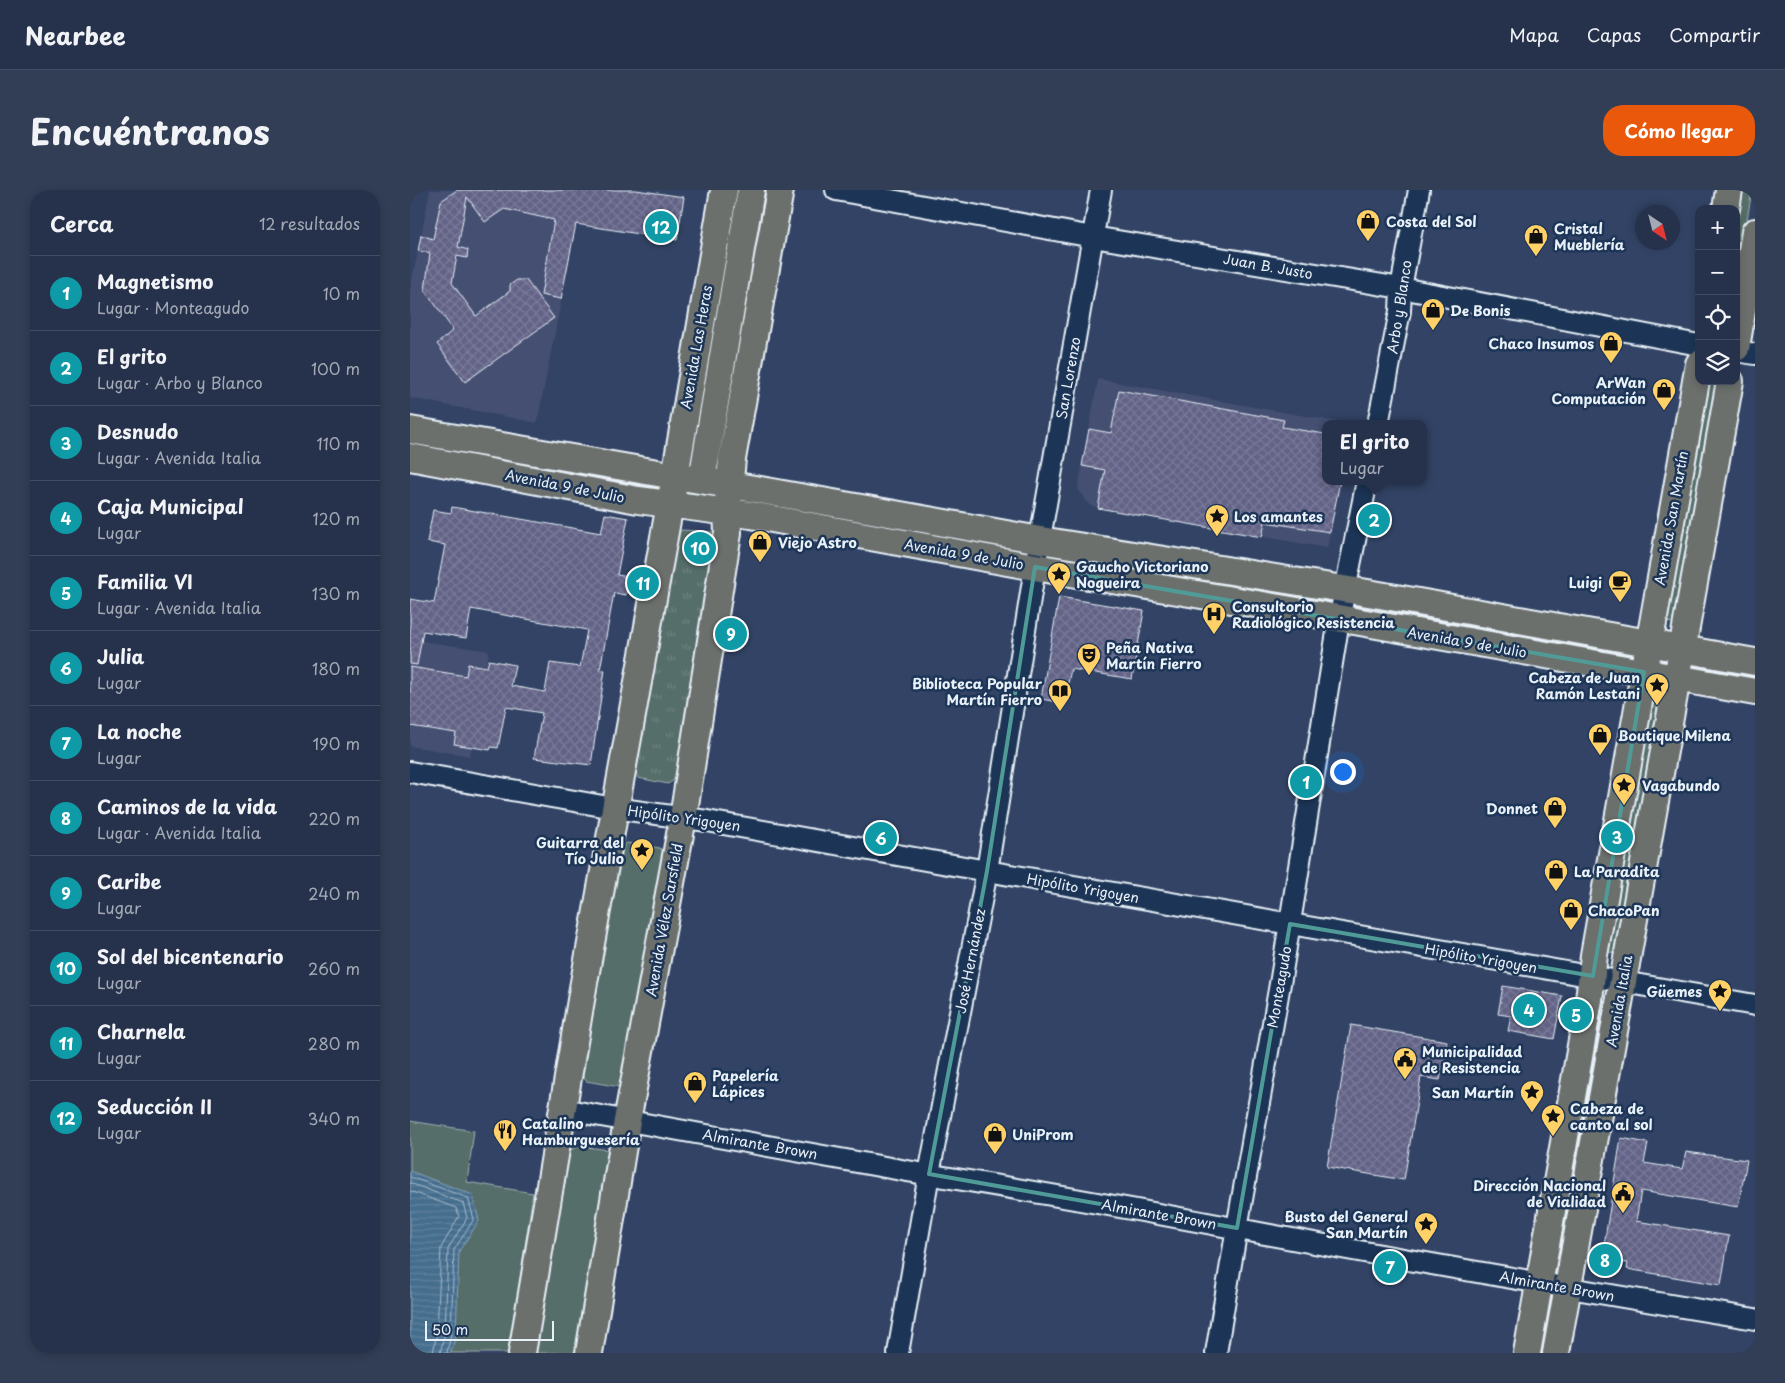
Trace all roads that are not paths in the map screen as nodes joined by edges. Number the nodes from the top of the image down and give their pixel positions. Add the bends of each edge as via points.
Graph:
1 (724, 190) edge
2 (751, 190) edge
3 (780, 190) edge
4 (836, 190) edge
5 (1101, 190) edge
6 (1419, 190) edge
7 (1729, 190) edge
8 (1727, 205) edge
9 (1755, 232) edge
10 (1093, 237) junction
11 (1401, 288) junction
12 (1737, 340) edge
13 (1695, 344) edge
14 (1740, 350) edge
15 (1755, 354) edge
16 (1695, 385) edge
17 (1729, 385) edge
18 (1379, 420) edge
19 (410, 430) edge
20 (410, 457) edge
21 (675, 476) junction
22 (702, 480) junction
23 (729, 485) junction
24 (1365, 485) edge
25 (669, 504) junction
26 (727, 511) junction
27 (1040, 540) junction
28 (1035, 567) junction
29 (1344, 590) junction
30 (1339, 620) junction
31 (1649, 644) junction
32 (1684, 650) junction
33 (1755, 662) edge
34 (1644, 672) junction
35 (1679, 678) junction
36 (1755, 692) edge
37 (410, 772) edge
38 (614, 808) junction
39 (683, 818) junction
40 (987, 871) junction
41 (1290, 924) junction
42 (1593, 976) junction
43 (1622, 981) junction
44 (1755, 1005) edge
45 (562, 1109) junction
46 (627, 1121) junction
47 (929, 1174) junction
48 (1237, 1228) junction
49 (1540, 1282) junction
50 (1568, 1288) junction
51 (1755, 1320) edge
52 (522, 1353) edge
53 (588, 1353) edge
54 (898, 1353) edge
55 (1216, 1353) edge
56 (1527, 1353) edge
57 (1556, 1353) edge

1 - 21 main road, Avenida Las Heras
2 - 22 main road, Avenida Las Heras
3 - 23 main road
4 - 10 street, Juan B. Justo
5 - 10 street, San Lorenzo
6 - 11 street, Arbo y Blanco
7 - 8 main road
9 - 12 main road
10 - 11 street, Juan B. Justo
10 - 27 street, San Lorenzo
11 - 13 street, Juan B. Justo
11 - 18 street, Arbo y Blanco via 1400,312
14 - 15 street
16 - 31 main road, Avenida San Martín
17 - 32 main road
19 - 21 main road, Avenida 9 de Julio
20 - 25 main road, Avenida 9 de Julio
21 - 22 main road, Avenida 9 de Julio
21 - 25 main road, Avenida Las Heras
22 - 23 main road, Avenida 9 de Julio
23 - 26 main road, Avenida Vélez Sarsfield
23 - 27 main road, Avenida 9 de Julio
24 - 29 street
25 - 26 main road, Avenida 9 de Julio
25 - 38 main road
26 - 28 main road, Avenida 9 de Julio
26 - 39 main road, Avenida Vélez Sarsfield via 728,533
27 - 28 street, San Lorenzo
27 - 29 main road, Avenida 9 de Julio
28 - 30 main road, Avenida 9 de Julio
28 - 40 street, José Hernández
29 - 30 street
29 - 31 main road, Avenida 9 de Julio
30 - 34 main road, Avenida 9 de Julio
30 - 41 street, Monteagudo
31 - 32 main road, Avenida 9 de Julio
31 - 34 main road, Avenida San Martín
32 - 33 main road, Avenida 9 de Julio
32 - 35 main road, Avenida Italia
34 - 35 main road, Avenida 9 de Julio
34 - 42 main road
35 - 36 main road, Avenida 9 de Julio
35 - 43 main road, Avenida Italia
37 - 38 street, Hipólito Yrigoyen
38 - 39 street, Hipólito Yrigoyen
38 - 45 main road
39 - 40 street, Hipólito Yrigoyen
39 - 46 main road, Avenida Vélez Sarsfield
40 - 41 street, Hipólito Yrigoyen
40 - 47 street, José Hernández
41 - 42 street, Hipólito Yrigoyen
41 - 48 street, Monteagudo
42 - 43 street, Hipólito Yrigoyen
42 - 49 main road
43 - 44 street, Hipólito Yrigoyen
43 - 50 main road, Avenida Italia
45 - 46 street, Almirante Brown
45 - 52 main road
46 - 47 street, Almirante Brown
46 - 53 main road, Avenida Vélez Sarsfield
47 - 48 street, Almirante Brown
47 - 54 street, José Hernández
48 - 49 street, Almirante Brown
48 - 55 street, Monteagudo
49 - 50 street, Almirante Brown
49 - 56 main road
50 - 51 street, Almirante Brown
50 - 57 main road, Avenida Italia

